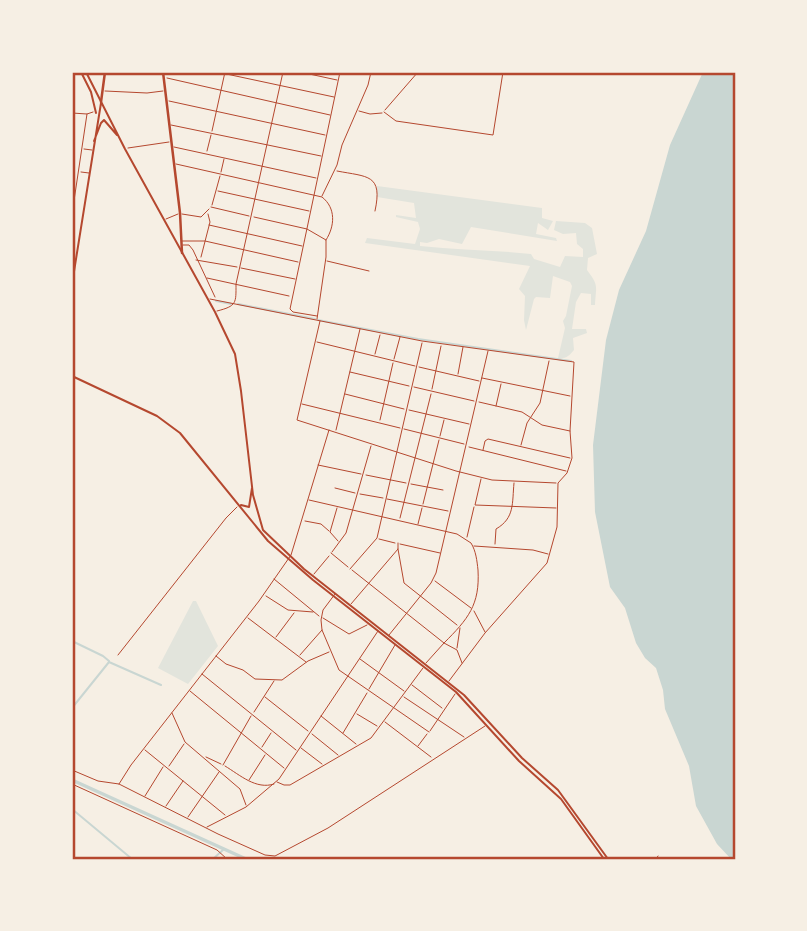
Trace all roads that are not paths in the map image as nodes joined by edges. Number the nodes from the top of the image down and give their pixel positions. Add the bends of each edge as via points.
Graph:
1 (81, 72) edge
2 (86, 72) edge
3 (105, 72) edge
4 (163, 72) edge
5 (218, 72) edge
6 (282, 72) edge
7 (300, 72) edge
8 (340, 72) edge
9 (370, 72) edge
10 (418, 72) edge
11 (502, 72) edge
12 (225, 73) edge
13 (163, 77) junction
14 (339, 80) junction
15 (280, 85) junction
16 (103, 90) junction
17 (165, 90) junction
18 (221, 90) junction
19 (336, 97) junction
20 (166, 101) junction
21 (101, 102) junction
22 (276, 102) junction
23 (357, 110) junction
24 (96, 111) junction
25 (216, 111) junction
26 (384, 112) junction
27 (72, 113) edge
28 (87, 114) junction
29 (332, 115) junction
30 (97, 117) junction
31 (271, 124) junction
32 (169, 125) junction
33 (212, 133) junction
34 (327, 135) junction
35 (120, 139) junction
36 (171, 144) junction
37 (267, 144) junction
38 (93, 146) junction
39 (82, 149) junction
40 (125, 149) junction
41 (92, 150) junction
42 (207, 153) junction
43 (323, 156) junction
44 (225, 157) junction
45 (174, 163) junction
46 (262, 166) junction
47 (72, 170) edge
48 (334, 170) junction
49 (78, 172) junction
50 (89, 173) junction
51 (220, 174) junction
52 (318, 179) junction
53 (258, 183) junction
54 (217, 191) junction
55 (315, 194) junction
56 (73, 195) edge
57 (322, 197) junction
58 (254, 200) junction
59 (211, 207) junction
60 (312, 211) junction
61 (375, 211) dead end
62 (207, 212) junction
63 (180, 213) junction
64 (72, 214) edge
65 (251, 217) junction
66 (164, 219) junction
67 (209, 225) junction
68 (307, 229) junction
69 (247, 233) junction
70 (326, 240) junction
71 (205, 241) junction
72 (182, 243) junction
73 (304, 246) junction
74 (244, 250) junction
75 (182, 253) junction
76 (196, 260) junction
77 (201, 260) junction
78 (325, 261) junction
79 (300, 262) junction
80 (239, 267) junction
81 (369, 271) dead end
82 (207, 278) junction
83 (297, 280) junction
84 (72, 284) edge
85 (236, 284) junction
86 (291, 296) junction
87 (216, 299) junction
88 (208, 300) junction
89 (235, 303) junction
90 (215, 312) junction
91 (317, 316) junction
92 (316, 321) junction
93 (320, 321) junction
94 (360, 329) junction
95 (381, 334) junction
96 (400, 337) junction
97 (422, 341) junction
98 (316, 342) junction
99 (442, 343) junction
100 (463, 346) junction
101 (488, 350) junction
102 (355, 352) junction
103 (375, 356) junction
104 (550, 359) junction
105 (394, 361) junction
106 (417, 366) junction
107 (435, 371) junction
108 (351, 372) junction
109 (72, 376) edge
110 (458, 376) junction
111 (482, 378) junction
112 (389, 381) junction
113 (481, 382) junction
114 (502, 382) junction
115 (412, 387) junction
116 (543, 390) junction
117 (432, 391) junction
118 (345, 394) junction
119 (572, 397) junction
120 (477, 402) junction
121 (301, 403) junction
122 (384, 403) junction
123 (496, 406) junction
124 (406, 409) junction
125 (340, 413) junction
126 (426, 414) junction
127 (531, 416) junction
128 (445, 418) junction
129 (379, 423) junction
130 (471, 424) junction
131 (402, 429) junction
132 (329, 430) junction
133 (570, 431) junction
134 (335, 432) junction
135 (421, 433) junction
136 (440, 438) junction
137 (371, 444) junction
138 (466, 445) junction
139 (520, 447) junction
140 (483, 450) junction
141 (396, 452) junction
142 (415, 458) junction
143 (572, 458) junction
144 (433, 464) junction
145 (318, 465) junction
146 (568, 471) junction
147 (460, 472) junction
148 (363, 475) junction
149 (482, 478) junction
150 (389, 479) junction
151 (408, 483) junction
152 (514, 483) junction
153 (558, 483) junction
154 (427, 487) junction
155 (252, 488) junction
156 (335, 488) dead end
157 (443, 490) dead end
158 (358, 493) junction
159 (385, 499) junction
160 (308, 500) junction
161 (404, 502) junction
162 (239, 504) junction
163 (475, 505) junction
164 (338, 506) junction
165 (422, 506) junction
166 (512, 508) junction
167 (558, 508) junction
168 (353, 509) junction
169 (450, 511) junction
170 (381, 516) junction
171 (302, 520) junction
172 (399, 520) junction
173 (417, 524) junction
174 (330, 532) junction
175 (446, 532) junction
176 (377, 538) junction
177 (467, 539) junction
178 (339, 543) junction
179 (398, 543) junction
180 (474, 547) junction
181 (495, 547) junction
182 (398, 549) junction
183 (331, 554) junction
184 (441, 554) junction
185 (551, 555) junction
186 (289, 558) junction
187 (350, 569) junction
188 (313, 576) junction
189 (273, 579) junction
190 (434, 580) junction
191 (368, 583) junction
192 (263, 595) junction
193 (335, 595) junction
194 (420, 596) junction
195 (351, 605) junction
196 (472, 609) junction
197 (296, 611) junction
198 (315, 612) junction
199 (406, 613) junction
200 (247, 617) junction
201 (321, 617) junction
202 (369, 624) junction
203 (460, 627) junction
204 (322, 630) junction
205 (378, 631) junction
206 (485, 633) junction
207 (389, 635) junction
208 (274, 638) junction
209 (444, 643) junction
210 (396, 644) junction
211 (457, 650) junction
212 (331, 652) junction
213 (118, 655) dead end
214 (216, 656) junction
215 (299, 657) junction
216 (358, 658) junction
217 (306, 662) junction
218 (425, 665) junction
219 (463, 665) junction
220 (202, 674) junction
221 (378, 674) junction
222 (346, 676) junction
223 (276, 679) junction
224 (449, 681) junction
225 (411, 684) junction
226 (189, 690) junction
227 (369, 691) junction
228 (404, 691) junction
229 (456, 692) junction
230 (402, 695) junction
231 (264, 696) junction
232 (393, 708) junction
233 (443, 709) junction
234 (172, 713) junction
235 (356, 713) junction
236 (252, 714) junction
237 (321, 716) junction
238 (438, 720) junction
239 (383, 721) junction
240 (487, 725) junction
241 (379, 727) junction
242 (272, 731) junction
243 (310, 732) junction
244 (429, 732) junction
245 (241, 733) junction
246 (343, 733) junction
247 (465, 737) junction
248 (185, 742) junction
249 (358, 745) junction
250 (418, 746) junction
251 (300, 747) junction
252 (143, 748) junction
253 (261, 749) junction
254 (298, 751) junction
255 (266, 753) junction
256 (202, 756) junction
257 (340, 756) junction
258 (433, 758) junction
259 (165, 765) junction
260 (222, 765) junction
261 (324, 766) junction
262 (168, 768) junction
263 (286, 769) junction
264 (72, 770) edge
265 (220, 771) junction
266 (249, 780) junction
267 (183, 781) junction
268 (277, 782) junction
269 (72, 784) edge
270 (119, 784) junction
271 (201, 796) junction
272 (143, 798) junction
273 (246, 807) junction
274 (165, 808) junction
275 (227, 817) junction
276 (187, 818) junction
277 (205, 828) junction
278 (227, 859) edge
279 (604, 859) edge
280 (608, 859) edge

1 - 24 main road
2 - 21 main road
3 - 16 main road
4 - 13 main road
5 - 12 street
6 - 15 street
7 - 14 street
8 - 14 street
9 - 23 street
10 - 26 street
11 - 26 street via 493,135 396,121
12 - 15 street
12 - 18 street
13 - 17 main road
13 - 18 street
14 - 19 street
15 - 19 street
15 - 22 street
16 - 17 street
16 - 21 main road
17 - 20 main road
18 - 22 street
18 - 25 street
19 - 29 street
20 - 25 street
20 - 32 main road
21 - 30 main road
21 - 35 main road
22 - 29 street
22 - 31 street
23 - 26 street
23 - 48 street
24 - 28 street
24 - 30 main road
25 - 31 street
25 - 33 street
27 - 28 street
28 - 39 street
29 - 34 street
30 - 38 main road
31 - 34 street
31 - 37 street
32 - 33 street
32 - 36 main road
33 - 37 street
33 - 42 street
34 - 43 street
35 - 38 main road via 104,120
35 - 40 main road
36 - 40 street
36 - 42 street
36 - 45 main road
37 - 43 street
37 - 46 street
38 - 41 main road
39 - 41 street
39 - 49 street
40 - 66 main road
41 - 50 main road
42 - 44 street
43 - 52 street
44 - 46 street
44 - 51 street
45 - 51 street
45 - 63 main road
46 - 52 street
46 - 53 street
47 - 49 street
48 - 57 street
48 - 61 street via 374,180 378,189
49 - 50 street
49 - 56 street
50 - 84 main road
51 - 53 street
51 - 54 street
52 - 55 street
53 - 55 street
53 - 58 street
54 - 58 street
54 - 59 street
55 - 57 street
55 - 60 street
56 - 64 street
57 - 70 street via 332,209 332,228
58 - 60 street
58 - 65 street
59 - 62 street
59 - 65 street
60 - 68 street
62 - 63 street via 201,217
62 - 67 street
63 - 66 street
63 - 72 main road
65 - 68 street
65 - 69 street
66 - 75 main road
67 - 69 street
67 - 71 street
68 - 70 street
68 - 73 street
69 - 73 street
69 - 74 street
70 - 78 street
71 - 72 street
71 - 74 street
71 - 77 street
72 - 75 main road
72 - 76 street via 191,247
73 - 79 street
74 - 79 street
74 - 80 street
75 - 88 main road
76 - 77 street
76 - 82 street
77 - 80 street
78 - 81 street
78 - 91 street
79 - 83 street
80 - 83 street
80 - 85 street
82 - 85 street
82 - 87 street
83 - 86 street
85 - 86 street
85 - 89 street
86 - 91 street via 291,311
87 - 88 street
87 - 89 street
88 - 90 main road
89 - 90 street
89 - 92 street
90 - 155 main road via 236,360
91 - 92 street
92 - 93 street
93 - 94 street
93 - 98 street
94 - 95 street
94 - 102 street
95 - 96 street
95 - 103 street
96 - 97 street
96 - 105 street
97 - 99 street
97 - 106 street
98 - 102 street
98 - 121 street
99 - 100 street
99 - 107 street
100 - 101 street
100 - 110 street
101 - 104 street
101 - 111 street
102 - 103 street
102 - 108 street
103 - 105 street
104 - 116 street
104 - 119 street via 574,362
105 - 106 street
105 - 112 street
106 - 107 street
106 - 115 street
107 - 110 street
107 - 117 street
108 - 112 street
108 - 118 street
109 - 162 main road via 173,427
110 - 113 street
111 - 113 street
111 - 114 street
112 - 115 street
112 - 122 street
113 - 120 street
114 - 116 street
114 - 123 street
115 - 117 street
115 - 124 street
116 - 119 street
116 - 127 street
117 - 120 street
117 - 126 street
118 - 122 street
118 - 125 street
119 - 133 street
120 - 123 street
120 - 130 street
121 - 125 street
121 - 132 street via 297,420
122 - 124 street
122 - 129 street
123 - 127 street
124 - 126 street
124 - 131 street
125 - 129 street
125 - 134 street
126 - 128 street
126 - 135 street
127 - 133 street via 542,425
127 - 139 street
128 - 130 street
128 - 136 street
129 - 131 street
130 - 138 street
131 - 135 street
131 - 141 street
132 - 134 street
132 - 145 street
133 - 143 street
134 - 137 street
135 - 136 street
135 - 142 street
136 - 138 street
136 - 144 street
137 - 141 street
137 - 148 street
138 - 140 street
138 - 147 street
139 - 140 street via 488,439
139 - 143 street
140 - 146 street
141 - 142 street
141 - 150 street
142 - 144 street
142 - 151 street
143 - 146 street
144 - 147 street
144 - 154 street
145 - 148 street
145 - 160 street
146 - 153 street
147 - 149 street
147 - 169 street
148 - 150 street
148 - 158 street
149 - 152 street
149 - 163 street
150 - 151 street
150 - 159 street
151 - 154 street
151 - 161 street
152 - 153 street
152 - 166 street
153 - 167 street
154 - 157 street
154 - 165 street
155 - 162 main road via 249,507
155 - 186 main road via 260,526
156 - 158 street
158 - 159 street
158 - 168 street
159 - 161 street
159 - 170 street
160 - 164 street
160 - 171 street
161 - 165 street
161 - 172 street
162 - 186 main road via 268,541
162 - 213 street
163 - 166 street
163 - 177 street
164 - 168 street
164 - 174 street
165 - 169 street
165 - 173 street
166 - 167 street
166 - 181 street via 509,520 495,531
167 - 185 street
168 - 170 street
168 - 178 street
169 - 175 street
170 - 172 street
170 - 176 street
171 - 174 street via 321,524
171 - 186 street
172 - 173 street
173 - 175 street
174 - 178 street
175 - 177 street
175 - 184 street
176 - 179 street
176 - 187 street
177 - 180 street
178 - 183 street
179 - 182 street
179 - 184 street
180 - 181 street
180 - 196 street via 478,590
181 - 185 street
182 - 191 street
182 - 194 street via 403,581
183 - 187 street
183 - 188 street
184 - 190 street
185 - 206 street
186 - 188 main road
186 - 189 street
186 - 193 main road
187 - 191 street
188 - 193 main road
189 - 192 street
189 - 198 street
190 - 194 street
190 - 196 street
191 - 195 street
191 - 199 street
192 - 197 street
192 - 200 street
193 - 195 main road
193 - 201 street
193 - 202 main road
194 - 199 street
194 - 203 street
195 - 207 main road
196 - 203 street
196 - 206 street
197 - 198 street
197 - 208 street
198 - 201 street
199 - 207 street
199 - 209 street
200 - 208 street
200 - 214 street
201 - 202 street via 349,634
201 - 204 street
202 - 205 main road
203 - 209 street
203 - 211 street
204 - 212 street
204 - 215 street
205 - 210 main road
205 - 216 street
206 - 219 street
207 - 218 main road
208 - 215 street
209 - 211 street
209 - 218 street
210 - 218 main road
210 - 221 street
211 - 219 street
212 - 217 street
212 - 222 street
214 - 220 street
214 - 223 street via 255,679
215 - 217 street
216 - 221 street
216 - 222 street
217 - 223 street via 284,680
218 - 224 main road
218 - 225 street
218 - 229 main road
219 - 224 street
220 - 226 street
220 - 236 street
221 - 227 street
221 - 228 street
222 - 227 street
222 - 237 street
223 - 231 street
224 - 280 main road via 527,764 558,790
225 - 228 street
225 - 233 street
226 - 234 street
226 - 245 street
227 - 232 street
227 - 235 street
228 - 230 street
229 - 233 street
229 - 240 main road
230 - 232 street
230 - 238 street
231 - 236 street
231 - 243 street
232 - 239 street
232 - 244 street
233 - 238 street
234 - 248 street
234 - 252 street
235 - 241 street
235 - 246 street
236 - 242 street
236 - 245 street
237 - 243 street
237 - 246 street
238 - 244 street
238 - 247 street
239 - 241 street
239 - 250 street
240 - 247 street
240 - 279 main road via 557,794
241 - 249 street
242 - 253 street
242 - 254 street
243 - 251 street
243 - 257 street
244 - 250 street
245 - 253 street
245 - 260 street
246 - 249 street
247 - 258 street
248 - 256 street
248 - 262 street
249 - 257 street
250 - 258 street
251 - 254 street
251 - 261 street
252 - 259 street
252 - 270 street
253 - 255 street
254 - 263 street
255 - 263 street
255 - 266 street
256 - 260 street
256 - 265 street
257 - 261 street
258 - 277 street via 278,856 265,855
259 - 262 street
259 - 272 street
260 - 266 street
261 - 268 street via 290,785
262 - 267 street
263 - 268 street
264 - 270 street
265 - 271 street
265 - 273 street via 244,794
266 - 268 street via 261,786
267 - 271 street
267 - 274 street
268 - 273 street
269 - 278 street
270 - 272 street
271 - 275 street
271 - 276 street
272 - 274 street
273 - 275 street
274 - 276 street
275 - 277 street
276 - 277 street

